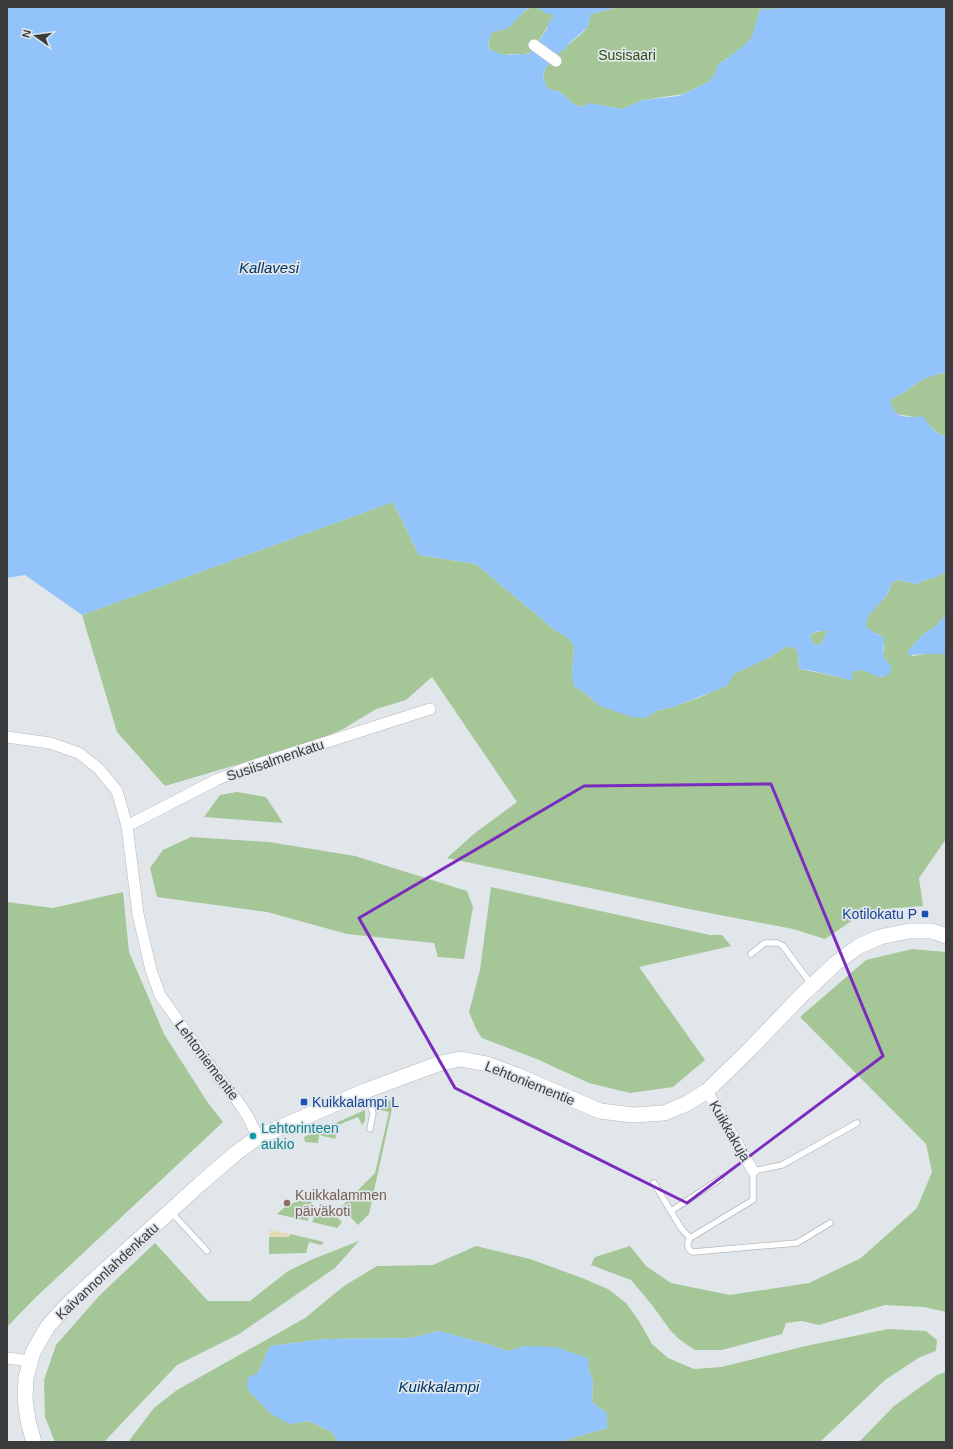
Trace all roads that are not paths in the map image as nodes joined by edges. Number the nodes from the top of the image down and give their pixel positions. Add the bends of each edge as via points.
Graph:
1 (534, 46) dead end
2 (556, 60) dead end
3 (430, 709) dead end
4 (7, 737) edge
5 (126, 826) junction
6 (946, 936) edge
7 (751, 954) dead end
8 (813, 986) junction
9 (707, 1091) junction
10 (365, 1092) junction
11 (857, 1123) dead end
12 (370, 1129) dead end
13 (258, 1137) junction
14 (753, 1171) junction
15 (720, 1179) dead end
16 (654, 1182) dead end
17 (671, 1211) junction
18 (171, 1212) junction
19 (830, 1223) dead end
20 (690, 1238) junction
21 (207, 1251) dead end
22 (7, 1358) edge
23 (31, 1361) junction
24 (34, 1442) edge

1 - 2 street
3 - 5 street, Susiisalmenkatu via 249,767 216,780
4 - 5 street, Lehtoniementie via 50,743 79,753 99,769 117,790
5 - 13 street, Lehtoniementie via 138,914 151,970 160,995 239,1103
6 - 8 street, Lehtoniementie via 932,931 909,931 880,937 859,946
7 - 8 lane via 765,943 778,943
8 - 9 street, Lehtoniementie
9 - 10 street, Lehtoniementie via 686,1104 664,1113 620,1114 600,1111 487,1064 461,1059 428,1067
9 - 14 street, Kuikkakuja
10 - 12 lane via 373,1113
10 - 13 street, Lehtoniementie
11 - 14 lane via 782,1165
13 - 18 street, Kaivannonlahdenkatu via 236,1153
14 - 20 lane via 753,1200
15 - 17 lane
16 - 17 lane
17 - 20 lane
18 - 21 lane
18 - 23 street, Kaivannonlahdenkatu via 70,1302 48,1326 33,1352
19 - 20 lane via 797,1243 693,1252 687,1243
22 - 23 street
23 - 24 street, Kaivannonlahdenkatu via 26,1378 25,1399

